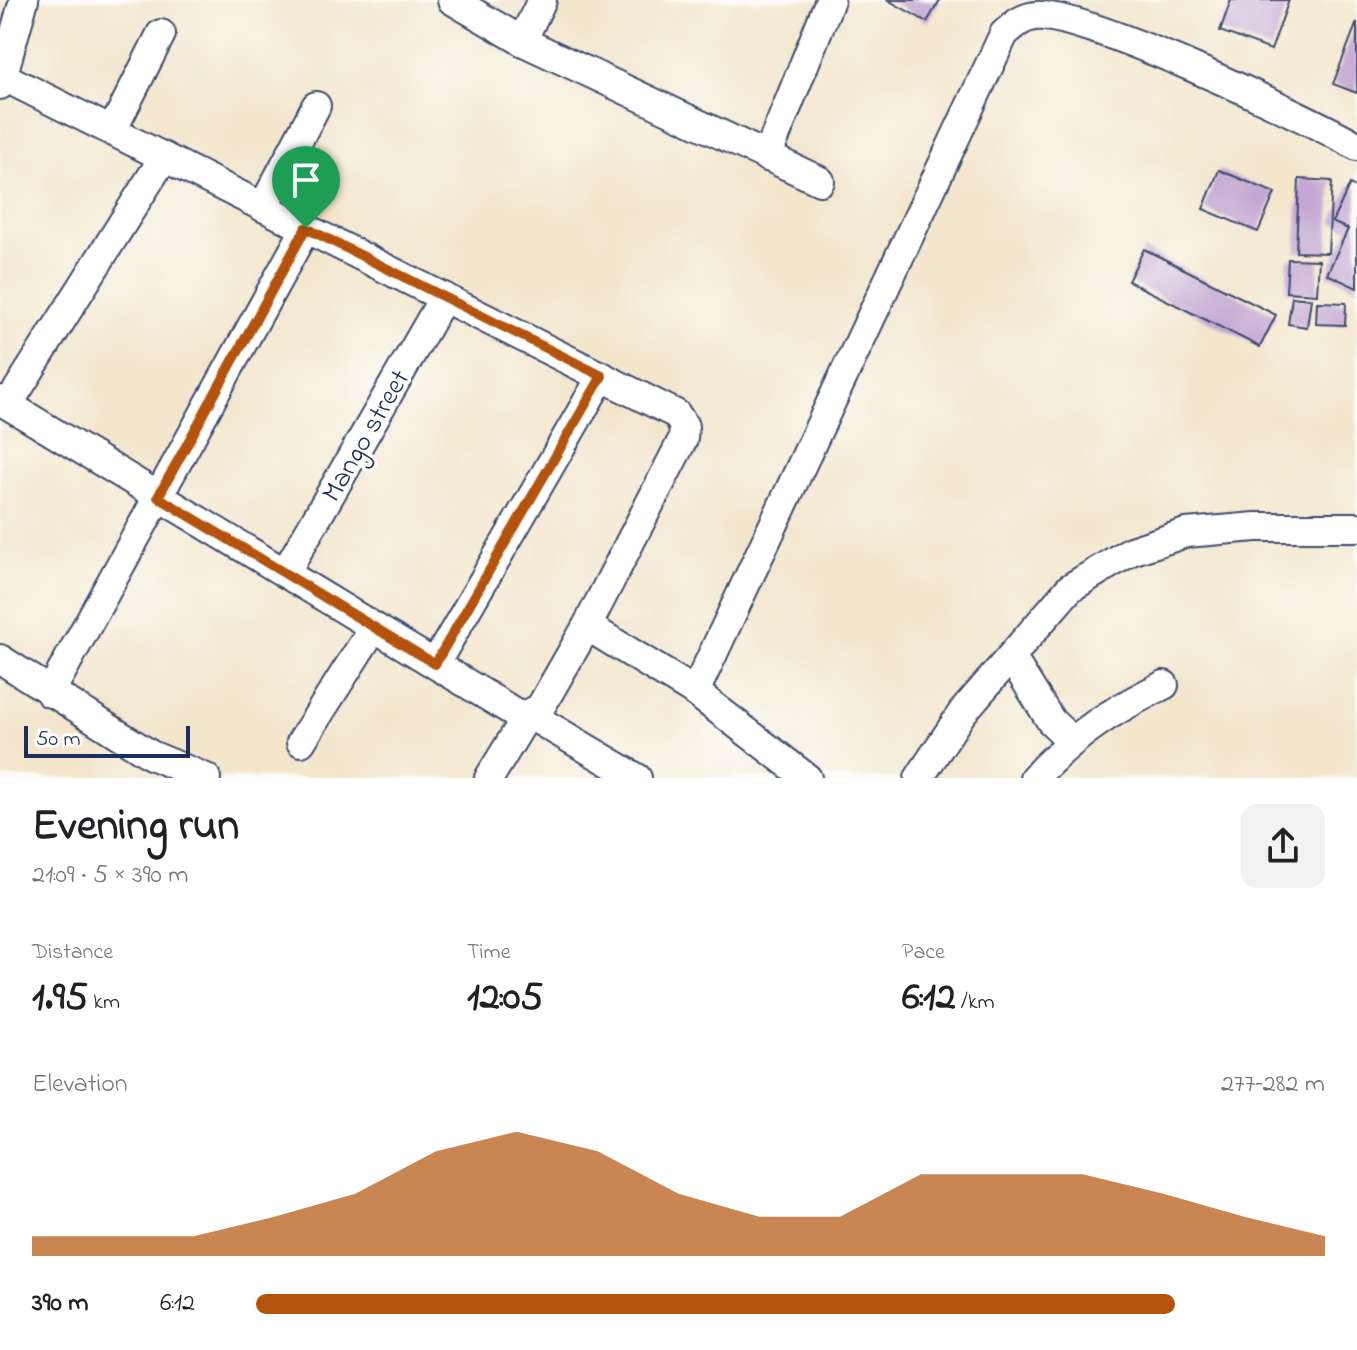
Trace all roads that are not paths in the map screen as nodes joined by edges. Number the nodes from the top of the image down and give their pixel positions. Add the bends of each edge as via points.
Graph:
1 (24, 0) edge
2 (452, 0) edge
3 (542, 0) edge
4 (830, 0) edge
5 (161, 34) dead end
6 (522, 41) junction
7 (2, 81) edge
8 (316, 106) dead end
9 (112, 131) junction
10 (1357, 146) edge
11 (164, 157) junction
12 (767, 157) junction
13 (820, 181) dead end
14 (263, 207) junction
15 (306, 228) junction
16 (444, 297) junction
17 (602, 376) junction
18 (4, 402) edge
19 (158, 497) junction
20 (1357, 527) edge
21 (285, 573) junction
22 (587, 626) junction
23 (374, 627) junction
24 (1011, 657) junction
25 (0, 659) edge
26 (435, 664) junction
27 (1164, 685) dead end
28 (695, 692) junction
29 (50, 693) junction
30 (528, 714) junction
31 (1071, 740) junction
32 (301, 742) dead end
33 (206, 778) edge
34 (489, 778) edge
35 (637, 778) edge
36 (807, 778) edge
37 (919, 778) edge
38 (1034, 778) edge

1 - 7 street
2 - 6 street
3 - 6 street
4 - 12 street
5 - 9 street
6 - 12 street
7 - 9 street
8 - 14 street
9 - 11 street
10 - 28 street via 1146,48 1038,15 1017,21 1004,34
11 - 14 street
11 - 18 street
12 - 13 street
14 - 15 street
15 - 16 street
15 - 19 street
16 - 17 street
16 - 21 street, Mango street
17 - 22 street via 676,414 684,426 683,439
17 - 26 street
18 - 19 street
19 - 21 street
19 - 29 street
20 - 24 street via 1186,533 1131,551 1070,588
21 - 23 street
22 - 28 street
22 - 30 street via 540,708
23 - 26 street
23 - 32 street
24 - 31 street via 1051,721
24 - 37 street via 962,713
25 - 29 street
26 - 30 street via 517,714
27 - 31 street via 1108,712
28 - 36 street
29 - 33 street via 151,755
30 - 34 street
30 - 35 street
31 - 38 street

